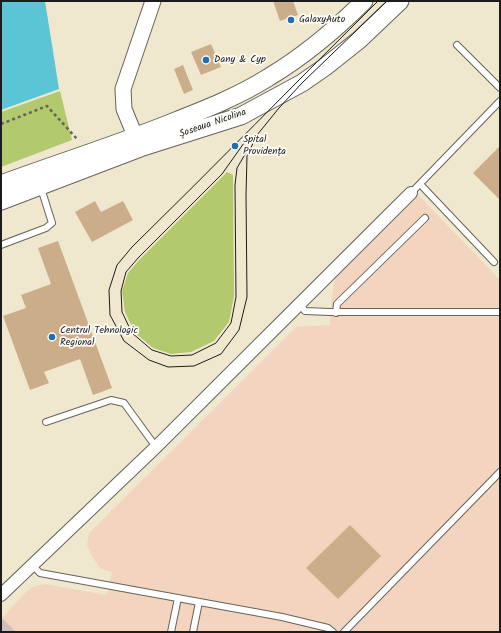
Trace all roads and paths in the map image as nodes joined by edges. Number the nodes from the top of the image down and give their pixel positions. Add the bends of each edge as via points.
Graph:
1 (153, 1) edge
2 (364, 1) edge
3 (400, 1) edge
4 (457, 45) dead end
5 (500, 88) edge
6 (500, 101) edge
7 (1, 124) edge
8 (78, 140) dead end
9 (138, 143) junction
10 (38, 178) junction
11 (1, 184) edge
12 (420, 184) junction
13 (411, 194) joint
14 (1, 200) edge
15 (425, 218) dead end
16 (1, 245) edge
17 (494, 262) dead end
18 (300, 305) junction
19 (336, 312) junction
20 (500, 312) edge
21 (46, 422) dead end
22 (156, 448) junction
23 (500, 472) edge
24 (33, 566) junction
25 (1, 595) edge
26 (178, 598) junction
27 (199, 602) junction
28 (171, 632) edge
29 (193, 632) edge
30 (333, 632) edge
31 (344, 632) edge

1 - 9 street via 123,89 124,109
2 - 9 main road, Șoseaua Nicolina via 320,41 268,78
3 - 9 main road, Șoseaua Nicolina via 359,40 302,83 241,116
4 - 5 lane
6 - 12 lane
7 - 8 path via 46,106
9 - 10 main road, Șoseaua Nicolina
10 - 11 main road, Șoseaua Nicolina
10 - 14 main road, Șoseaua Nicolina
10 - 16 lane via 52,222 46,228
12 - 13 lane
12 - 17 lane
13 - 18 street
15 - 19 lane via 337,304
18 - 19 lane via 306,312
18 - 22 street
19 - 20 lane
21 - 22 lane via 110,400 124,403
22 - 24 street
23 - 31 lane
24 - 25 street
24 - 26 lane via 40,573
26 - 27 lane
26 - 28 lane
27 - 29 lane
27 - 30 lane via 282,617 328,628

